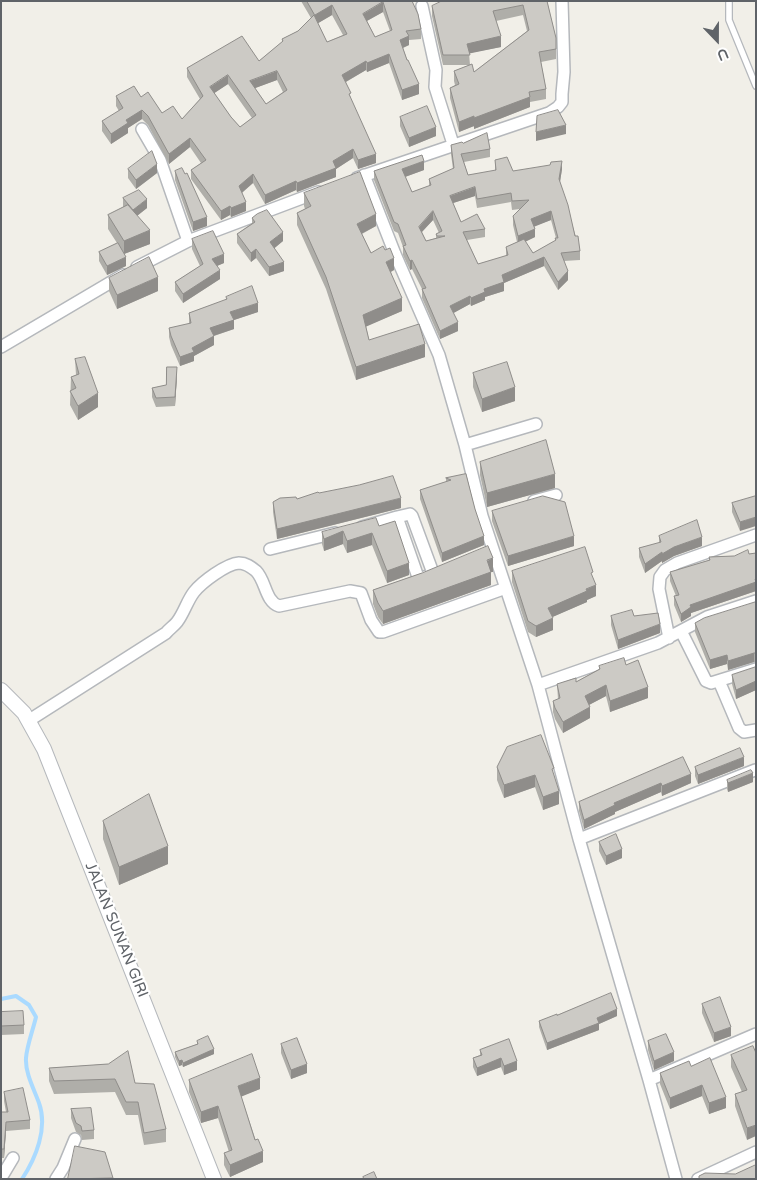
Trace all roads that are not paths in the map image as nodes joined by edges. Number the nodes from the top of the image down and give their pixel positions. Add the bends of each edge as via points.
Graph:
1 (562, 1) edge
2 (729, 1) edge
3 (422, 6) dead end
4 (756, 86) edge
5 (142, 129) dead end
6 (453, 144) junction
7 (364, 175) junction
8 (345, 182) edge
9 (327, 189) edge
10 (188, 241) junction
11 (1, 347) edge
12 (536, 424) dead end
13 (465, 445) junction
14 (556, 495) dead end
15 (519, 505) edge
16 (397, 517) junction
17 (756, 535) edge
18 (270, 549) dead end
19 (506, 580) junction
20 (756, 601) edge
21 (681, 631) junction
22 (669, 638) junction
23 (756, 669) edge
24 (719, 681) junction
25 (538, 685) junction
26 (1, 690) edge
27 (28, 721) junction
28 (756, 730) edge
29 (754, 770) edge
30 (579, 839) junction
31 (756, 1034) edge
32 (649, 1080) junction
33 (75, 1139) dead end
34 (756, 1152) edge
35 (14, 1158) dead end
36 (1, 1178) edge
37 (56, 1179) edge
38 (214, 1179) edge
39 (676, 1179) edge
40 (698, 1179) edge

1 - 6 street via 562,102 549,113
2 - 4 lane via 730,20
3 - 6 street via 436,70 435,87
5 - 10 street via 160,160
6 - 7 street
7 - 8 street
7 - 13 street via 440,355
9 - 10 street
10 - 11 street via 90,293
12 - 13 street
13 - 19 street via 487,514 489,551
14 - 15 street
16 - 16 street via 415,582 438,572 412,516
16 - 18 street
17 - 22 street via 665,570 660,577 659,589
19 - 25 street
19 - 27 street via 379,632 361,592 350,591 279,606 271,600 257,572 238,563 206,580 194,591 176,623 166,633
20 - 21 street via 707,617
21 - 22 street
21 - 24 street via 706,681
22 - 25 street
23 - 24 street
24 - 28 street via 739,728 744,732
25 - 30 street
26 - 27 street, JALAN SUNAN GIRI
27 - 38 street, JALAN SUNAN GIRI via 44,750
29 - 30 street
30 - 32 street
31 - 32 street
32 - 39 street
33 - 37 street
34 - 40 street
35 - 36 street

